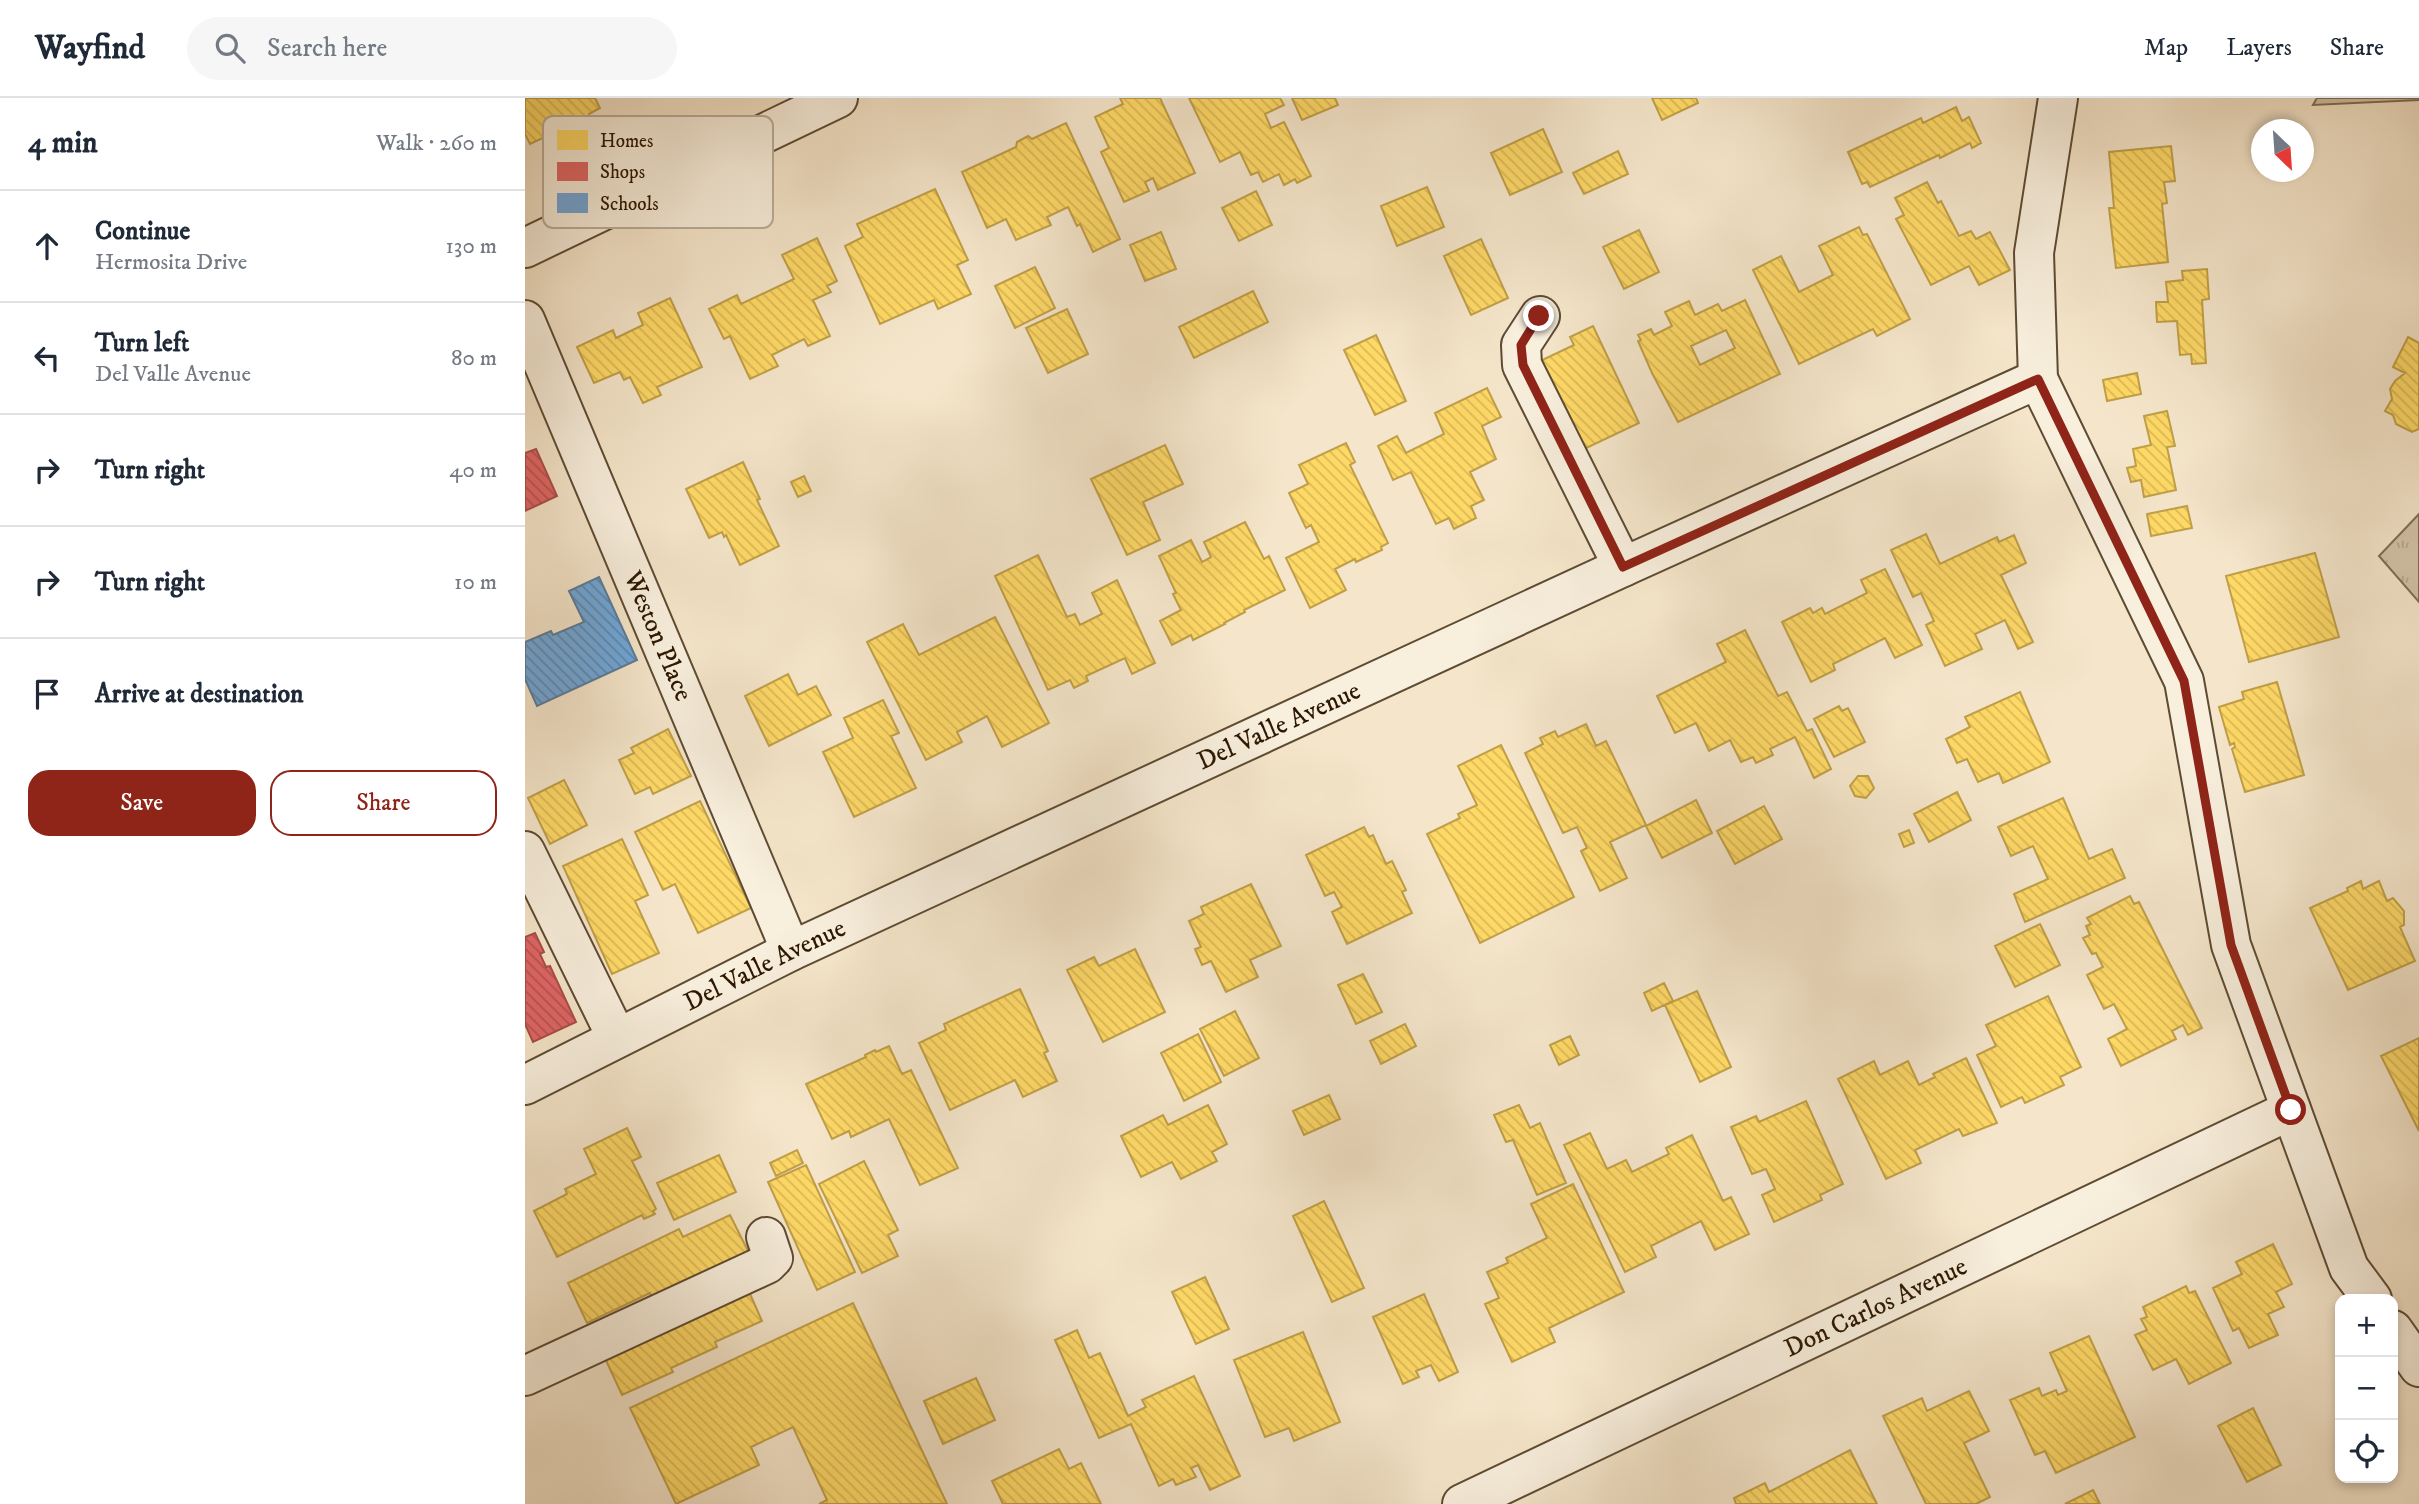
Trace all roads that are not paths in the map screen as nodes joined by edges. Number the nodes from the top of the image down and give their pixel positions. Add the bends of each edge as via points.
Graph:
1 (838, 98) edge
2 (2058, 98) edge
3 (773, 129) edge
4 (567, 228) edge
5 (525, 248) edge
6 (1539, 316) dead end
7 (525, 320) edge
8 (2038, 379) junction
9 (1623, 567) junction
10 (525, 851) edge
11 (791, 951) junction
12 (617, 1038) junction
13 (525, 1085) edge
14 (2291, 1110) junction
15 (766, 1237) dead end
16 (2368, 1294) edge
17 (2398, 1337) edge
18 (2419, 1367) edge
19 (525, 1376) edge
20 (1462, 1504) edge

1 - 3 street
2 - 8 street via 2034,253
4 - 5 street
6 - 9 street via 1521,345 1523,365
7 - 11 street, Weston Place
8 - 9 street, Del Valle Avenue
8 - 14 street via 2184,681 2231,945
9 - 11 street, Del Valle Avenue
10 - 12 street
11 - 12 street, Del Valle Avenue
12 - 13 street, Del Valle Avenue
14 - 16 street via 2350,1268
14 - 20 street, Don Carlos Avenue
15 - 19 street via 773,1258 767,1264
17 - 18 street

